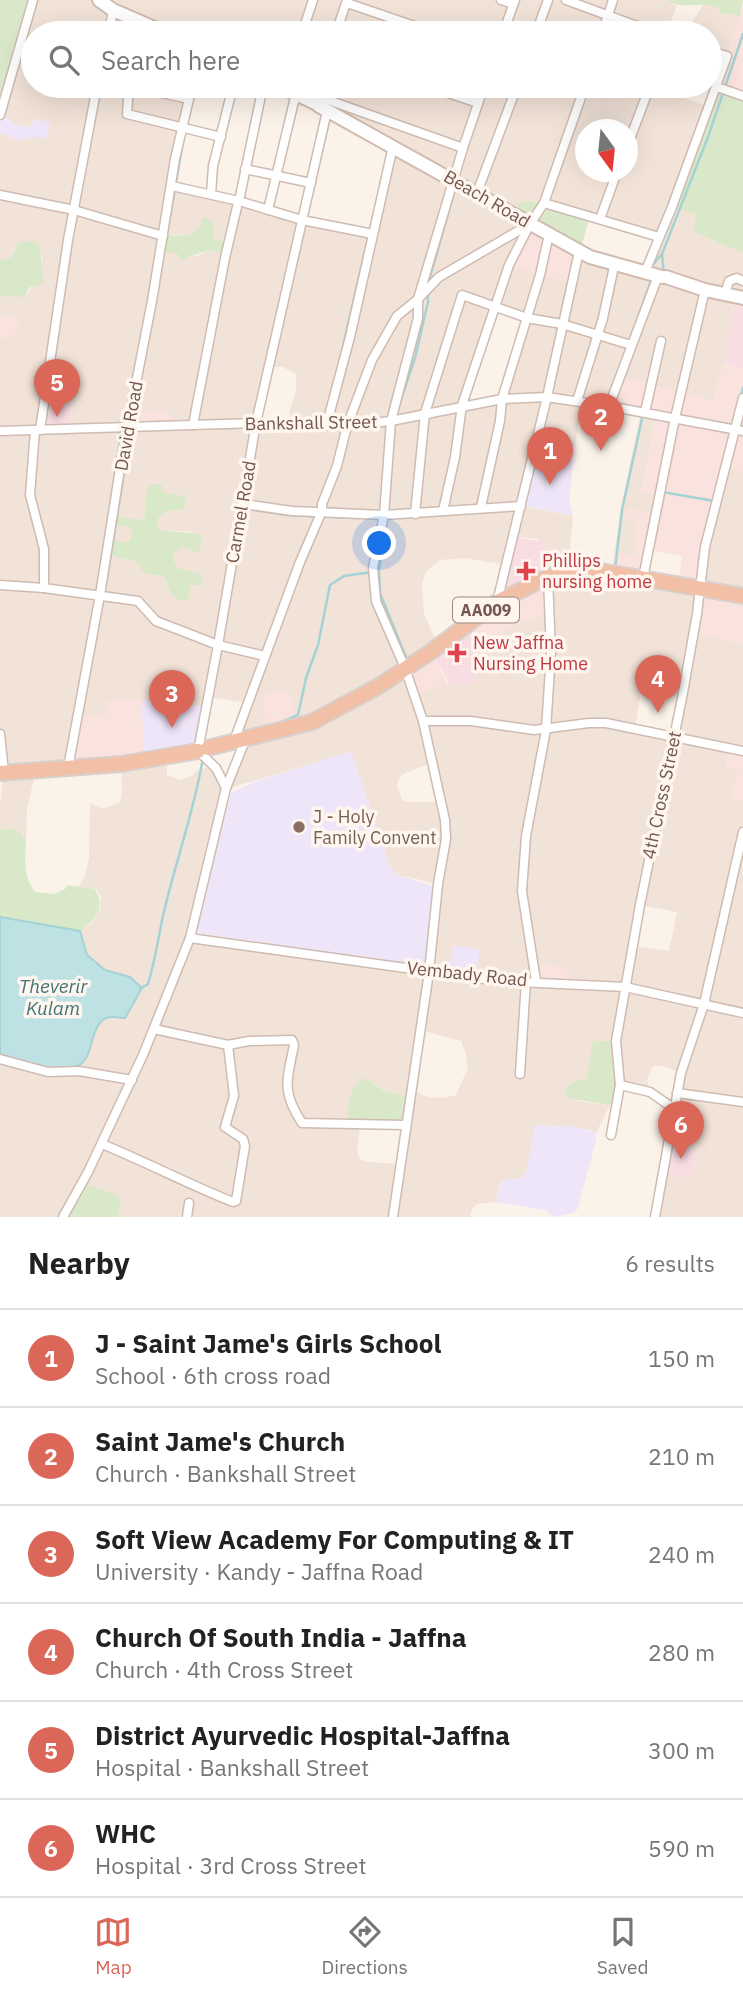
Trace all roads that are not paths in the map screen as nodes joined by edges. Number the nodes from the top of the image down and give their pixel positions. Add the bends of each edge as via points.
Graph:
1 (33, 0) edge
2 (99, 0) edge
3 (313, 0) edge
4 (501, 0) edge
5 (548, 0) edge
6 (566, 0) edge
7 (613, 0) edge
8 (348, 2) edge
9 (514, 2) edge
10 (112, 15) dead end
11 (608, 15) junction
12 (28, 21) edge
13 (111, 21) edge
14 (138, 21) edge
15 (306, 21) edge
16 (341, 21) edge
17 (401, 21) edge
18 (507, 21) edge
19 (540, 21) edge
20 (606, 21) edge
21 (624, 21) edge
22 (21, 46) edge
23 (722, 55) edge
24 (722, 72) edge
25 (722, 89) edge
26 (743, 96) edge
27 (95, 98) edge
28 (129, 98) edge
29 (184, 98) edge
30 (230, 98) edge
31 (260, 98) edge
32 (295, 98) edge
33 (305, 98) edge
34 (318, 98) edge
35 (463, 98) edge
36 (480, 98) edge
37 (513, 98) edge
38 (581, 98) edge
39 (645, 98) edge
40 (713, 98) edge
41 (189, 99) joint
42 (478, 103) junction
43 (318, 105) junction
44 (0, 115) edge
45 (637, 119) edge
46 (183, 128) junction
47 (221, 137) junction
48 (393, 146) junction
49 (463, 148) junction
50 (244, 169) junction
51 (278, 176) junction
52 (454, 180) junction
53 (613, 182) edge
54 (311, 183) junction
55 (172, 186) junction
56 (477, 193) junction
57 (211, 194) junction
58 (0, 195) edge
59 (544, 203) junction
60 (238, 204) junction
61 (74, 210) junction
62 (268, 210) junction
63 (600, 219) junction
64 (302, 220) junction
65 (530, 224) junction
66 (373, 234) junction
67 (549, 234) junction
68 (163, 236) junction
69 (659, 237) junction
70 (578, 256) dead end
71 (613, 268) junction
72 (658, 276) junction
73 (743, 281) edge
74 (705, 290) junction
75 (725, 294) junction
76 (743, 298) edge
77 (418, 299) junction
78 (495, 308) junction
79 (527, 318) junction
80 (562, 324) junction
81 (598, 334) junction
82 (661, 341) dead end
83 (631, 345) junction
84 (547, 397) junction
85 (743, 398) edge
86 (502, 399) junction
87 (577, 401) junction
88 (462, 405) junction
89 (609, 406) junction
90 (645, 412) junction
91 (425, 413) junction
92 (675, 418) junction
93 (391, 421) junction
94 (256, 423) junction
95 (327, 423) junction
96 (192, 425) junction
97 (347, 426) junction
98 (128, 427) junction
99 (37, 430) junction
100 (739, 430) edge
101 (0, 431) edge
102 (243, 504) junction
103 (521, 506) junction
104 (481, 507) junction
105 (321, 511) junction
106 (443, 511) junction
107 (415, 514) junction
108 (384, 515) junction
109 (548, 577) junction
110 (643, 578) junction
111 (0, 585) edge
112 (44, 588) junction
113 (699, 589) junction
114 (100, 595) junction
115 (743, 596) edge
116 (497, 601) junction
117 (218, 645) junction
118 (265, 656) junction
119 (405, 668) junction
120 (423, 721) junction
121 (546, 730) junction
122 (0, 734) edge
123 (674, 738) junction
124 (240, 740) junction
125 (203, 750) junction
126 (743, 751) edge
127 (68, 768) junction
128 (2, 773) edge
129 (226, 789) junction
130 (743, 832) edge
131 (190, 938) junction
132 (429, 972) junction
133 (526, 981) junction
134 (536, 981) junction
135 (625, 987) junction
136 (704, 1003) junction
137 (743, 1013) edge
138 (154, 1028) junction
139 (228, 1045) junction
140 (0, 1059) edge
141 (520, 1074) dead end
142 (132, 1080) junction
143 (620, 1085) junction
144 (677, 1093) junction
145 (743, 1102) edge
146 (674, 1108) junction
147 (405, 1125) junction
148 (611, 1135) dead end
149 (102, 1144) junction
150 (189, 1203) dead end
151 (63, 1217) edge
152 (187, 1217) edge
153 (393, 1217) edge
154 (655, 1217) edge

1 - 12 street
2 - 14 main road
3 - 15 street
4 - 9 street
5 - 19 street
6 - 11 street
7 - 11 street
8 - 16 street
8 - 17 street
9 - 18 street
10 - 13 street
11 - 20 street
11 - 21 street
22 - 44 street
23 - 24 street via 727,56
25 - 26 street
27 - 61 street
28 - 46 street via 127,114
29 - 41 street
30 - 47 street
31 - 50 street
32 - 51 street
33 - 43 main road, Beach Road
34 - 43 street, Carmel Road
35 - 42 street
36 - 42 street
37 - 56 street
38 - 59 street
39 - 45 street
40 - 69 street
41 - 46 street, David Road
42 - 49 street
43 - 48 main road, Beach Road
43 - 49 street via 319,99 328,100
43 - 54 street, Carmel Road
46 - 47 street
46 - 55 street, David Road
47 - 57 street via 212,166
48 - 52 main road, Beach Road
48 - 66 street
49 - 52 street
50 - 51 street
50 - 60 street
51 - 54 street
51 - 62 street
52 - 56 main road, Beach Road
52 - 77 street
53 - 63 street
54 - 64 street, Carmel Road
55 - 57 street
55 - 68 street, David Road
56 - 65 main road, Beach Road
57 - 60 street
58 - 61 street
59 - 63 street
59 - 65 street
60 - 62 street
60 - 96 street
61 - 68 street
61 - 99 street
62 - 64 street
63 - 69 street
64 - 66 street
64 - 94 street, Carmel Road
65 - 67 main road, Beach Road
65 - 77 street via 439,277
65 - 78 street via 509,265
66 - 95 street
67 - 71 main road, Beach Road
67 - 79 street
68 - 98 street, David Road
69 - 72 street
70 - 80 street
71 - 72 main road, Beach Road
71 - 81 street
72 - 74 main road, Beach Road
72 - 83 street
73 - 75 street via 729,281
74 - 75 main road, Beach Road
74 - 92 street
75 - 76 main road, Beach Road
77 - 93 street via 416,330
77 - 97 street via 397,316 384,338
78 - 79 street
78 - 88 street
78 - 91 street via 462,295
79 - 80 street
79 - 86 street
80 - 81 street
80 - 84 street
81 - 83 street
81 - 87 street
82 - 90 street
83 - 89 street
84 - 86 street, Bankshall Street
84 - 87 street, Bankshall Street
84 - 103 street
85 - 100 street, 4th Cross Street
86 - 88 street, Bankshall Street
86 - 104 street
87 - 89 street, Bankshall Street
88 - 91 street, Bankshall Street
88 - 106 street
89 - 90 street, Bankshall Street
90 - 92 street, Bankshall Street
91 - 93 street, Bankshall Street
91 - 107 street
92 - 100 street, Bankshall Street
92 - 110 street
93 - 97 street, Bankshall Street
93 - 108 street
94 - 95 street, Bankshall Street
94 - 96 street, Bankshall Street
94 - 102 street, Carmel Road
95 - 97 street, Bankshall Street
96 - 98 street, Bankshall Street
97 - 105 street
98 - 99 street, Bankshall Street
98 - 114 street, David Road
99 - 101 street, Bankshall Street
99 - 112 street via 30,495 44,549
100 - 113 street, 4th Cross Street via 705,547
102 - 105 street
102 - 117 street, Carmel Road
103 - 104 street
103 - 116 street
104 - 106 street
105 - 108 street
105 - 118 street
106 - 107 street
107 - 108 street
108 - 119 street via 373,568 376,601
109 - 110 highway, AA009 via 586,570
109 - 116 highway, AA009
109 - 121 street via 551,653
110 - 113 highway, AA009
111 - 112 street
112 - 114 street
113 - 115 highway, AA009
113 - 123 street, 4th Cross Street
114 - 117 street via 138,601 156,621
114 - 127 street, David Road
116 - 119 highway, AA009
117 - 118 street
117 - 125 street, Carmel Road
118 - 124 street
119 - 120 street
119 - 124 highway, AA009 via 312,722
120 - 121 street via 471,721
120 - 132 street via 445,829
121 - 123 street via 606,723
121 - 134 street via 526,836 522,891
122 - 128 street
123 - 126 street
123 - 135 street, 4th Cross Street
124 - 125 highway, AA009
124 - 129 street
125 - 127 highway, AA009
125 - 129 street
127 - 128 highway, AA009
129 - 131 street
130 - 136 street
131 - 132 street, Vembady Road
131 - 138 street
132 - 133 street, Vembady Road
132 - 147 street
133 - 134 street, Vembady Road
133 - 141 street
134 - 135 street, Vembady Road
135 - 136 street, Vembady Road
135 - 143 street, 4th Cross Street via 617,1041
136 - 137 street, Vembady Road
136 - 144 street
138 - 139 street
138 - 142 street
139 - 147 street via 292,1040 285,1087 302,1123
139 - 149 street via 234,1096 225,1127 243,1139 245,1146 236,1201
140 - 142 street via 48,1072 79,1071
142 - 149 street
143 - 146 street via 650,1092
143 - 148 street, 4th Cross Street
144 - 145 street
144 - 146 street
146 - 154 street
147 - 153 street
149 - 151 street
150 - 152 street

